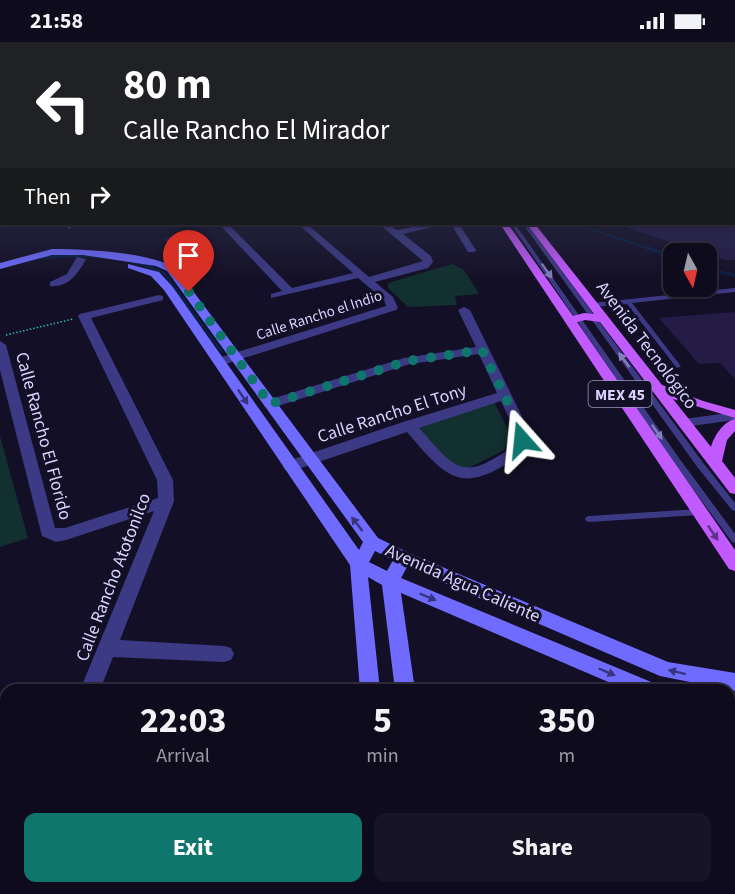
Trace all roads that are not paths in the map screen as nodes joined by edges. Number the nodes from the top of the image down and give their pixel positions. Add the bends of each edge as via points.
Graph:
1 (225, 225) edge
2 (303, 225) edge
3 (384, 225) edge
4 (435, 225) edge
5 (456, 225) edge
6 (505, 225) edge
7 (514, 225) edge
8 (526, 225) edge
9 (532, 225) edge
10 (396, 233) junction
11 (471, 250) dead end
12 (81, 259) junction
13 (0, 266) edge
14 (0, 273) edge
15 (365, 277) junction
16 (54, 284) dead end
17 (735, 290) edge
18 (289, 292) junction
19 (275, 296) dead end
20 (159, 298) dead end
21 (628, 302) junction
22 (564, 304) junction
23 (464, 310) dead end
24 (594, 312) junction
25 (574, 319) junction
26 (0, 345) edge
27 (482, 350) junction
28 (236, 356) junction
29 (219, 362) junction
30 (678, 366) dead end
31 (656, 387) junction
32 (505, 395) junction
33 (270, 404) junction
34 (735, 415) edge
35 (684, 423) junction
36 (735, 423) edge
37 (408, 425) junction
38 (310, 459) junction
39 (714, 462) junction
40 (290, 466) junction
41 (733, 483) edge
42 (166, 501) junction
43 (735, 508) edge
44 (699, 512) junction
45 (589, 519) dead end
46 (735, 540) edge
47 (372, 542) junction
48 (403, 558) junction
49 (359, 564) junction
50 (735, 564) edge
51 (390, 580) junction
52 (109, 648) junction
53 (224, 654) dead end
54 (93, 684) edge
55 (369, 684) edge
56 (404, 684) edge
57 (635, 684) edge
58 (727, 684) edge

1 - 18 street
2 - 15 street
3 - 10 street
4 - 10 street
5 - 11 street
6 - 22 main road, MEX 45
7 -> 22 lane
8 - 24 lane
9 - 24 main road, Avenida Tecnológico / MEX 45
10 - 15 street via 428,262
12 - 14 street, Avenida Agua Caliente via 54,259
12 - 16 street via 68,279
12 - 29 street, Avenida Agua Caliente via 155,274
13 - 28 street, Avenida Agua Caliente via 69,251 159,263 177,276
15 - 18 street
15 - 28 street, Calle Rancho el Indio via 393,306 388,311
17 - 21 lane
18 - 19 street
20 - 42 street, Calle Rancho Atotonilco via 84,316 165,480
21 - 24 lane
21 - 30 lane
22 - 24 main road
22 - 25 main road, MEX 45
23 - 27 street
24 - 25 main road
24 - 31 main road, Avenida Tecnológico / MEX 45
43 -> 24 lane
25 - 44 main road, MEX 45
25 -> 46 lane
26 - 42 street, Calle Rancho El Florido via 46,528 51,535 66,534
27 - 32 street
27 - 33 street via 408,361
28 - 29 street, Calle Rancho el Indio
28 - 33 street, Avenida Agua Caliente
29 -> 40 street, Avenida Agua Caliente
31 - 34 main road
31 - 35 main road, Avenida Tecnológico / MEX 45
32 - 37 street, Calle Rancho El Tony
32 - 37 street via 522,431 522,440 518,450 504,461 476,474 461,476 451,472
33 - 38 street, Avenida Agua Caliente
34 - 35 street
35 - 39 main road, Avenida Tecnológico / MEX 45
36 - 39 main road via 720,439
37 - 38 street, Calle Rancho El Tony
38 - 40 street, Calle Rancho El Tony
47 -> 38 street, Avenida Agua Caliente
39 - 41 main road, Avenida Tecnológico / MEX 45
40 - 49 street, Avenida Agua Caliente
42 - 52 street, Calle Rancho Atotonilco
44 - 45 lane
44 -> 50 main road, MEX 45
47 - 48 street, Avenida Agua Caliente
47 - 49 street
48 - 51 street
58 -> 48 street, Avenida Agua Caliente via 667,670
49 - 51 street, Avenida Agua Caliente
49 - 55 street
51 - 56 street
51 -> 57 street, Avenida Agua Caliente
52 - 53 street
52 - 54 street, Calle Rancho Atotonilco

